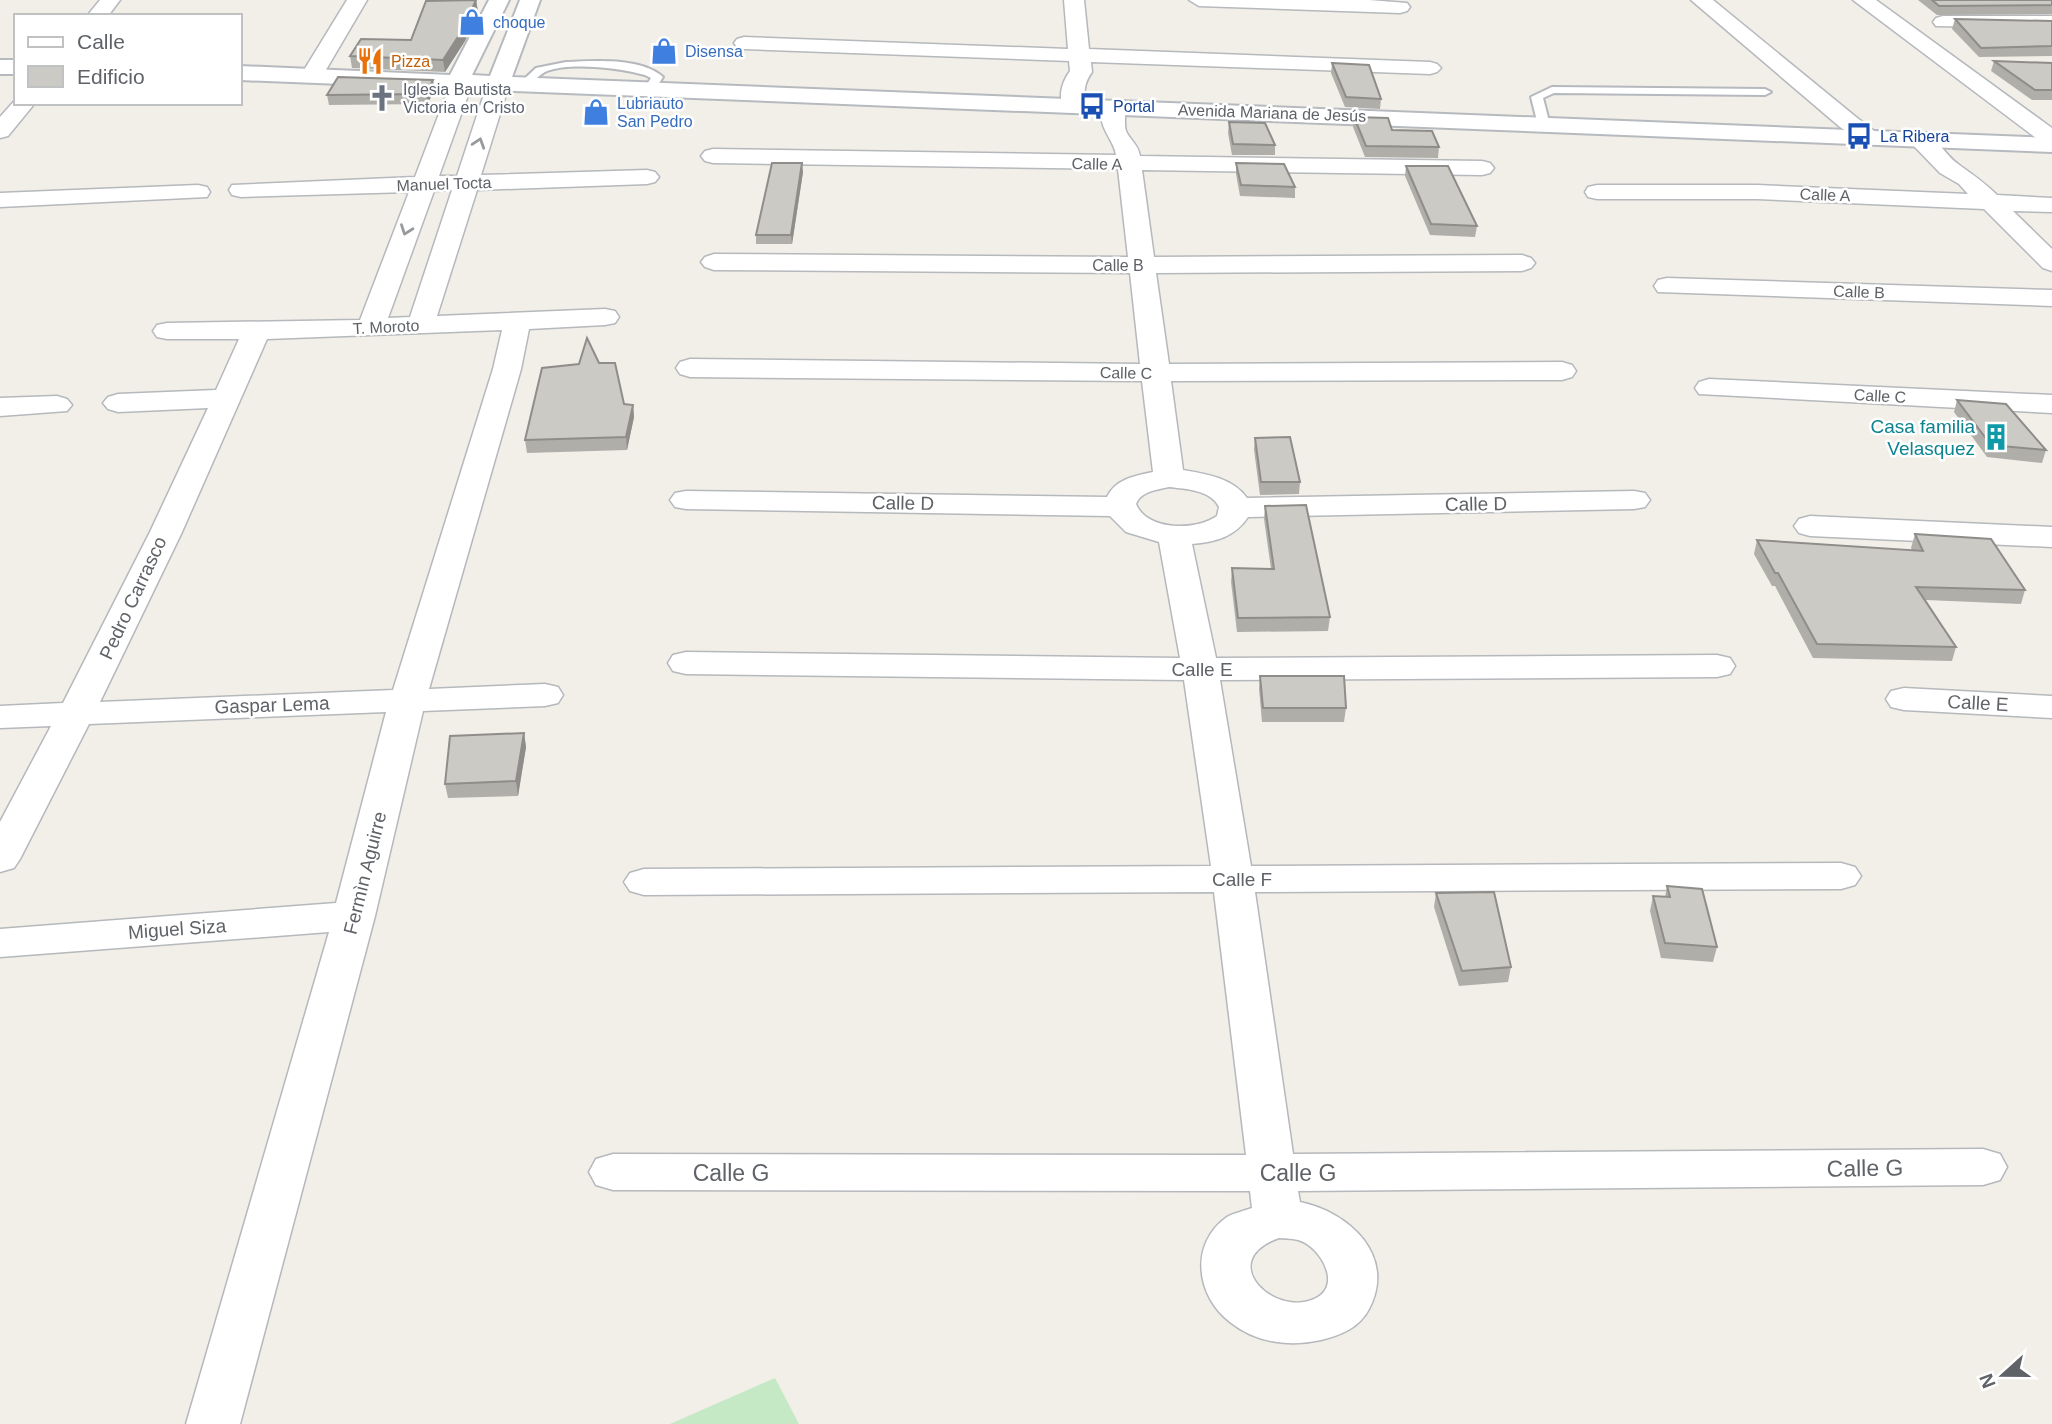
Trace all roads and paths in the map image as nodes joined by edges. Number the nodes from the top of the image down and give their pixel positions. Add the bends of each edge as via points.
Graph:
1 (110, 0) edge
2 (357, 0) edge
3 (499, 0) edge
4 (530, 0) edge
5 (1074, 0) edge
6 (1199, 0) edge
7 (1701, 0) edge
8 (1863, 0) edge
9 (1400, 7) dead end
10 (99, 14) edge
11 (1942, 22) edge
12 (2052, 22) edge
13 (744, 43) dead end
14 (1430, 68) dead end
15 (242, 73) edge
16 (312, 75) junction
17 (1080, 79) junction
18 (458, 80) junction
19 (499, 82) junction
20 (1765, 92) dead end
21 (22, 105) edge
22 (1105, 106) junction
23 (1142, 108) junction
24 (1544, 125) junction
25 (0, 131) edge
26 (1871, 137) junction
27 (2052, 139) edge
28 (1930, 140) junction
29 (2052, 145) edge
30 (713, 156) dead end
31 (1127, 156) junction
32 (1482, 168) dead end
33 (647, 177) dead end
34 (465, 183) junction
35 (423, 185) junction
36 (241, 191) dead end
37 (198, 192) dead end
38 (1597, 192) dead end
39 (0, 200) edge
40 (1990, 202) junction
41 (2052, 205) edge
42 (714, 262) dead end
43 (1522, 263) dead end
44 (2052, 263) edge
45 (1143, 265) junction
46 (1667, 286) dead end
47 (2052, 298) edge
48 (605, 317) dead end
49 (517, 322) junction
50 (421, 325) junction
51 (371, 327) junction
52 (167, 331) dead end
53 (256, 332) junction
54 (690, 368) dead end
55 (1562, 371) dead end
56 (1155, 373) junction
57 (1709, 388) dead end
58 (228, 398) junction
59 (118, 403) dead end
60 (2052, 404) edge
61 (57, 405) dead end
62 (0, 407) edge
63 (1169, 478) junction
64 (686, 500) dead end
65 (1634, 500) dead end
66 (1120, 507) junction
67 (1235, 508) junction
68 (1810, 526) dead end
69 (1174, 536) junction
70 (2052, 537) edge
71 (686, 663) dead end
72 (1717, 666) dead end
73 (1200, 669) junction
74 (545, 695) dead end
75 (408, 699) junction
76 (1904, 699) dead end
77 (2052, 707) edge
78 (78, 713) junction
79 (0, 718) edge
80 (0, 859) edge
81 (1841, 876) dead end
82 (1233, 879) junction
83 (644, 882) dead end
84 (355, 916) junction
85 (0, 943) edge
86 (1983, 1167) dead end
87 (613, 1172) dead end
88 (1274, 1196) junction
89 (213, 1424) edge

1 - 10 street
2 - 16 street
3 - 18 street
4 - 19 street
5 - 17 street
6 - 9 street
7 - 26 street
8 - 27 street
11 - 12 street
13 - 17 street
14 - 17 street
15 - 16 street, Avenida Mariana de Jesús
16 - 18 street, Avenida Mariana de Jesús
17 - 19 street, Avenida Mariana de Jesús via 650,89
17 - 22 street, Avenida Mariana de Jesús
18 - 19 street, Avenida Mariana de Jesús
18 - 35 street
34 -> 19 street
20 - 24 lane via 1552,90 1537,97
21 - 25 street
22 - 23 street, Avenida Mariana de Jesús
22 - 31 street
23 - 24 street, Avenida Mariana de Jesús
23 - 31 street via 1141,131
24 - 26 street, Avenida Mariana de Jesús
26 - 28 street, Avenida Mariana de Jesús
28 - 29 street, Avenida Mariana de Jesús
28 - 40 street via 1969,168 1967,179
30 - 31 street, Calle A
31 - 32 street, Calle A
31 - 45 street
33 - 34 street, Manuel Tocta
34 - 35 street, Manuel Tocta
34 - 50 street
35 - 36 street, Manuel Tocta
35 -> 51 street
37 - 39 street
38 - 40 street, Calle A via 1679,190
40 - 41 street, Calle A
40 - 44 street
42 - 45 street, Calle B
43 - 45 street, Calle B
45 - 56 street
46 - 47 street, Calle B
48 - 49 street, T. Moroto
49 - 50 street, T. Moroto
49 - 75 street, Fermìn Aguirre
50 - 51 street, T. Moroto
51 - 53 street, T. Moroto
52 - 53 street, T. Moroto
53 - 58 street, Pedro Carrasco
54 - 56 street, Calle C
55 - 56 street, Calle C
56 - 63 street
57 - 60 street, Calle C
58 - 59 street
58 - 78 street, Pedro Carrasco
61 - 62 street
63 - 66 street via 1128,491
63 - 67 street via 1214,486 1229,496
64 - 66 street, Calle D
65 - 67 street, Calle D
66 - 69 street via 1143,529
67 - 69 street via 1224,526 1192,536
68 - 70 street
69 - 73 street
71 - 73 street, Calle E
72 - 73 street, Calle E
73 - 82 street
74 - 75 street, Gaspar Lema
75 - 78 street, Gaspar Lema
75 - 84 street, Fermìn Aguirre
76 - 77 street, Calle E
78 - 79 street, Gaspar Lema
78 - 80 street, Pedro Carrasco
81 - 82 street, Calle F
82 - 83 street, Calle F
82 - 88 street
84 - 85 street, Miguel Siza
84 - 89 street, Fermìn Aguirre
86 - 88 street, Calle G
87 - 88 street, Calle G

